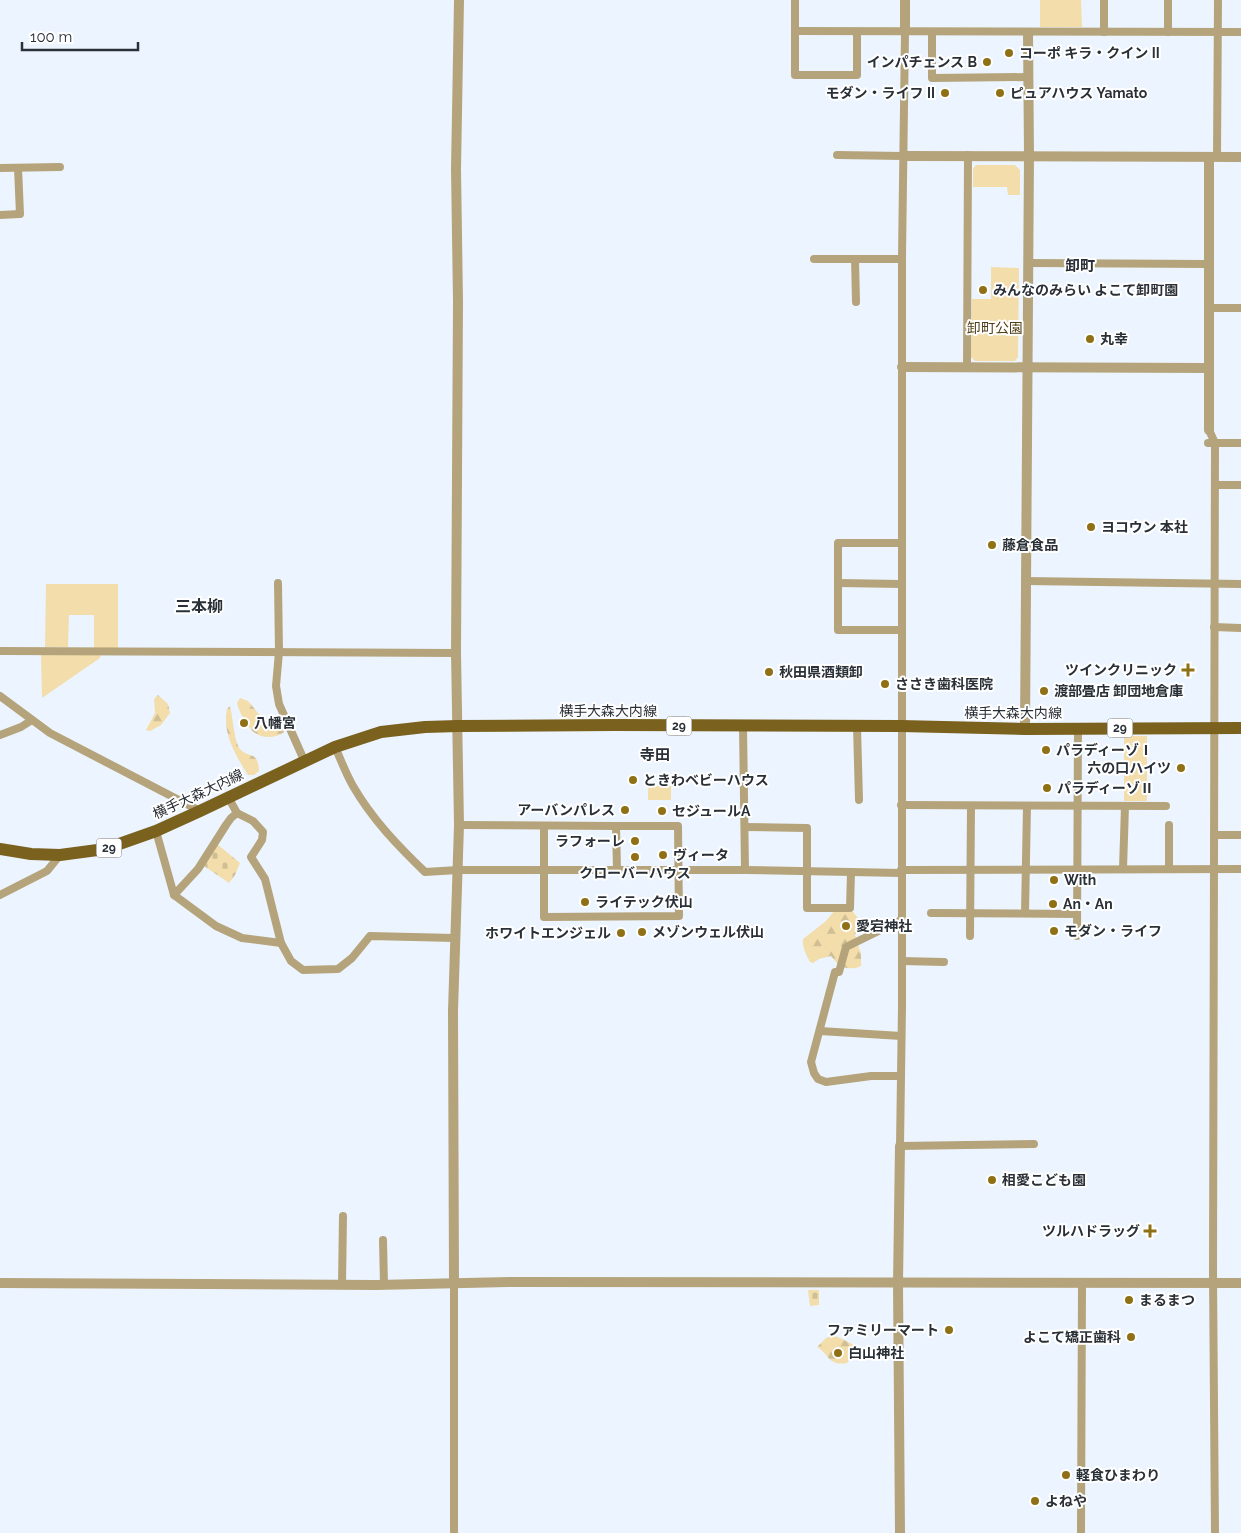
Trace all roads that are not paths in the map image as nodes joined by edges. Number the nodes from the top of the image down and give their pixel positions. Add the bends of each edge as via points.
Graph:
1 (459, 0) edge
2 (795, 0) edge
3 (905, 0) edge
4 (1104, 0) edge
5 (1168, 0) edge
6 (1218, 0) edge
7 (795, 30) junction
8 (857, 32) junction
9 (905, 32) junction
10 (932, 32) junction
11 (1104, 32) junction
12 (1168, 32) junction
13 (1241, 32) edge
14 (1028, 33) junction
15 (1217, 33) junction
16 (1029, 77) junction
17 (837, 155) dead end
18 (968, 155) junction
19 (903, 156) junction
20 (1029, 156) junction
21 (1213, 157) junction
22 (1241, 157) edge
23 (60, 167) dead end
24 (0, 168) edge
25 (18, 168) junction
26 (0, 215) edge
27 (814, 259) dead end
28 (855, 259) junction
29 (902, 259) junction
30 (1028, 263) junction
31 (1208, 264) junction
32 (856, 302) dead end
33 (1208, 308) junction
34 (1241, 308) edge
35 (902, 367) junction
36 (967, 367) junction
37 (1028, 368) junction
38 (1208, 368) junction
39 (1209, 430) joint
40 (1212, 443) junction
41 (1241, 444) edge
42 (1215, 485) junction
43 (1241, 485) edge
44 (902, 543) junction
45 (1026, 581) junction
46 (278, 583) dead end
47 (838, 583) junction
48 (901, 584) junction
49 (1215, 584) junction
50 (1241, 584) edge
51 (1214, 627) junction
52 (1241, 628) edge
53 (901, 630) junction
54 (0, 651) edge
55 (279, 652) junction
56 (456, 653) junction
57 (0, 696) edge
58 (32, 720) junction
59 (458, 726) junction
60 (743, 726) junction
61 (857, 726) junction
62 (901, 726) junction
63 (1078, 728) junction
64 (1215, 728) junction
65 (1241, 728) edge
66 (1025, 729) junction
67 (0, 735) edge
68 (335, 747) junction
69 (304, 760) junction
70 (228, 797) junction
71 (858, 800) dead end
72 (901, 805) junction
73 (971, 806) junction
74 (1027, 806) junction
75 (1078, 806) junction
76 (1124, 806) junction
77 (1166, 806) dead end
78 (200, 811) junction
79 (237, 813) junction
80 (459, 825) junction
81 (1169, 825) dead end
82 (544, 826) junction
83 (616, 826) junction
84 (745, 827) junction
85 (156, 830) junction
86 (1215, 835) junction
87 (1241, 835) edge
88 (0, 849) edge
89 (60, 855) junction
90 (971, 869) junction
91 (1026, 869) junction
92 (1077, 869) junction
93 (1123, 869) junction
94 (1169, 869) junction
95 (1214, 869) junction
96 (1241, 869) edge
97 (458, 870) junction
98 (544, 870) junction
99 (617, 870) junction
100 (744, 870) junction
101 (678, 871) junction
102 (901, 871) junction
103 (807, 872) junction
104 (851, 872) junction
105 (0, 895) edge
106 (174, 895) junction
107 (931, 913) dead end
108 (970, 913) junction
109 (1025, 913) junction
110 (1077, 914) junction
111 (901, 920) junction
112 (970, 936) dead end
113 (1077, 936) dead end
114 (455, 938) junction
115 (281, 943) junction
116 (902, 961) junction
117 (944, 962) dead end
118 (820, 1031) junction
119 (901, 1036) junction
120 (901, 1076) junction
121 (1034, 1144) dead end
122 (900, 1146) junction
123 (343, 1216) dead end
124 (383, 1240) dead end
125 (0, 1283) edge
126 (454, 1283) junction
127 (898, 1283) junction
128 (1082, 1283) junction
129 (1213, 1283) junction
130 (1241, 1283) edge
131 (342, 1285) junction
132 (384, 1285) junction
133 (454, 1533) edge
134 (900, 1533) edge
135 (1082, 1533) edge
136 (1215, 1533) edge

1 - 56 street
2 - 7 street
3 - 9 street
4 - 11 street
5 - 12 street
6 - 15 street
7 - 8 street
7 - 8 street via 794,75 857,75
8 - 9 street
9 - 10 street
9 - 19 street
10 - 14 street
10 - 16 street via 932,78
11 - 12 street
11 - 14 street
12 - 15 street
13 - 15 street
14 - 16 street
15 - 21 street
16 - 20 street
17 - 19 street
18 - 19 street
18 - 20 street
18 - 36 street
19 - 29 street
20 - 21 street
20 - 30 street
21 - 22 street
21 - 31 street
23 - 25 street
24 - 25 street
25 - 26 street via 20,214
27 - 28 street
28 - 29 street
28 - 32 street
29 - 35 street
30 - 31 street
30 - 37 street
31 - 33 street
33 - 34 street
33 - 38 street
35 - 36 street
35 - 44 street
36 - 37 street
37 - 38 street
37 - 45 street
38 - 39 street
39 - 40 street
40 - 41 street
40 - 42 street
42 - 43 street
42 - 49 street
44 - 47 street via 838,543
44 - 48 street
45 - 49 street
45 - 66 street
46 - 55 street
47 - 48 street
47 - 53 street via 838,630
48 - 53 street
49 - 50 street
49 - 51 street
51 - 52 street
51 - 64 street
53 - 62 street
54 - 55 street
55 - 56 street
55 - 69 street via 276,686 279,704
56 - 59 street
57 - 58 street
58 - 67 street
58 - 78 street via 50,733
59 - 60 main road, 横手大森大内線 / 29
59 - 68 main road, 横手大森大内線 / 29 via 381,732
59 - 80 street
60 - 61 main road, 横手大森大内線 / 29
60 - 84 street
61 - 62 main road, 横手大森大内線 / 29
61 - 71 street
62 - 66 main road, 横手大森大内線 / 29
62 - 72 street
63 - 64 main road, 横手大森大内線 / 29
63 - 66 main road, 横手大森大内線 / 29
63 - 75 street
64 - 65 main road, 横手大森大内線 / 29
64 - 86 street
68 - 69 main road, 横手大森大内線 / 29
68 - 97 street via 352,784 392,841 425,872
69 - 70 main road, 横手大森大内線 / 29
70 - 78 main road, 横手大森大内線 / 29
70 - 79 street
72 - 73 street
72 - 102 street
73 - 74 street
73 - 90 street
74 - 75 street
74 - 91 street
75 - 76 street
75 - 92 street
76 - 77 street
76 - 93 street
78 - 85 main road, 横手大森大内線 / 29
79 - 106 street via 198,869
79 - 115 street via 253,821 262,832 262,840 251,857 265,879
80 - 82 street
80 - 97 street
81 - 94 street
82 - 83 street
82 - 98 street
83 - 99 street
83 - 101 street via 678,826
84 - 100 street
84 - 103 street via 807,828
85 - 89 main road, 横手大森大内線 / 29 via 104,849
85 - 106 street
86 - 87 street
86 - 95 street
88 - 89 main road, 横手大森大内線 / 29
89 - 105 street via 47,871
90 - 91 street
90 - 102 street
90 - 108 street
91 - 92 street
91 - 109 street
92 - 93 street
92 - 110 street
93 - 94 street
94 - 95 street
95 - 96 street
95 - 129 street
97 - 98 street
97 - 114 street
98 - 99 street
98 - 101 street via 544,917 679,916
99 - 101 street
100 - 101 street
100 - 103 street
102 - 104 street
102 - 111 street
103 - 104 street
103 - 104 street via 806,908 850,908
106 - 115 street via 216,926 242,938
107 - 108 street
108 - 109 street
108 - 112 street
109 - 110 street
110 - 113 street
111 - 116 street
111 - 118 street via 846,947 839,972 835,972
114 - 115 street via 370,936 338,969 303,970 291,961
114 - 126 street
116 - 117 street
116 - 119 street
118 - 119 street
118 - 120 street via 811,1062 818,1079 826,1082
119 - 120 street
120 - 122 street
121 - 122 street
122 - 127 street
123 - 131 street
124 - 132 street
125 - 131 street
126 - 127 street
126 - 132 street
126 - 133 street
127 - 128 street
127 - 134 street
128 - 129 street
128 - 135 street
129 - 130 street
129 - 136 street
131 - 132 street

